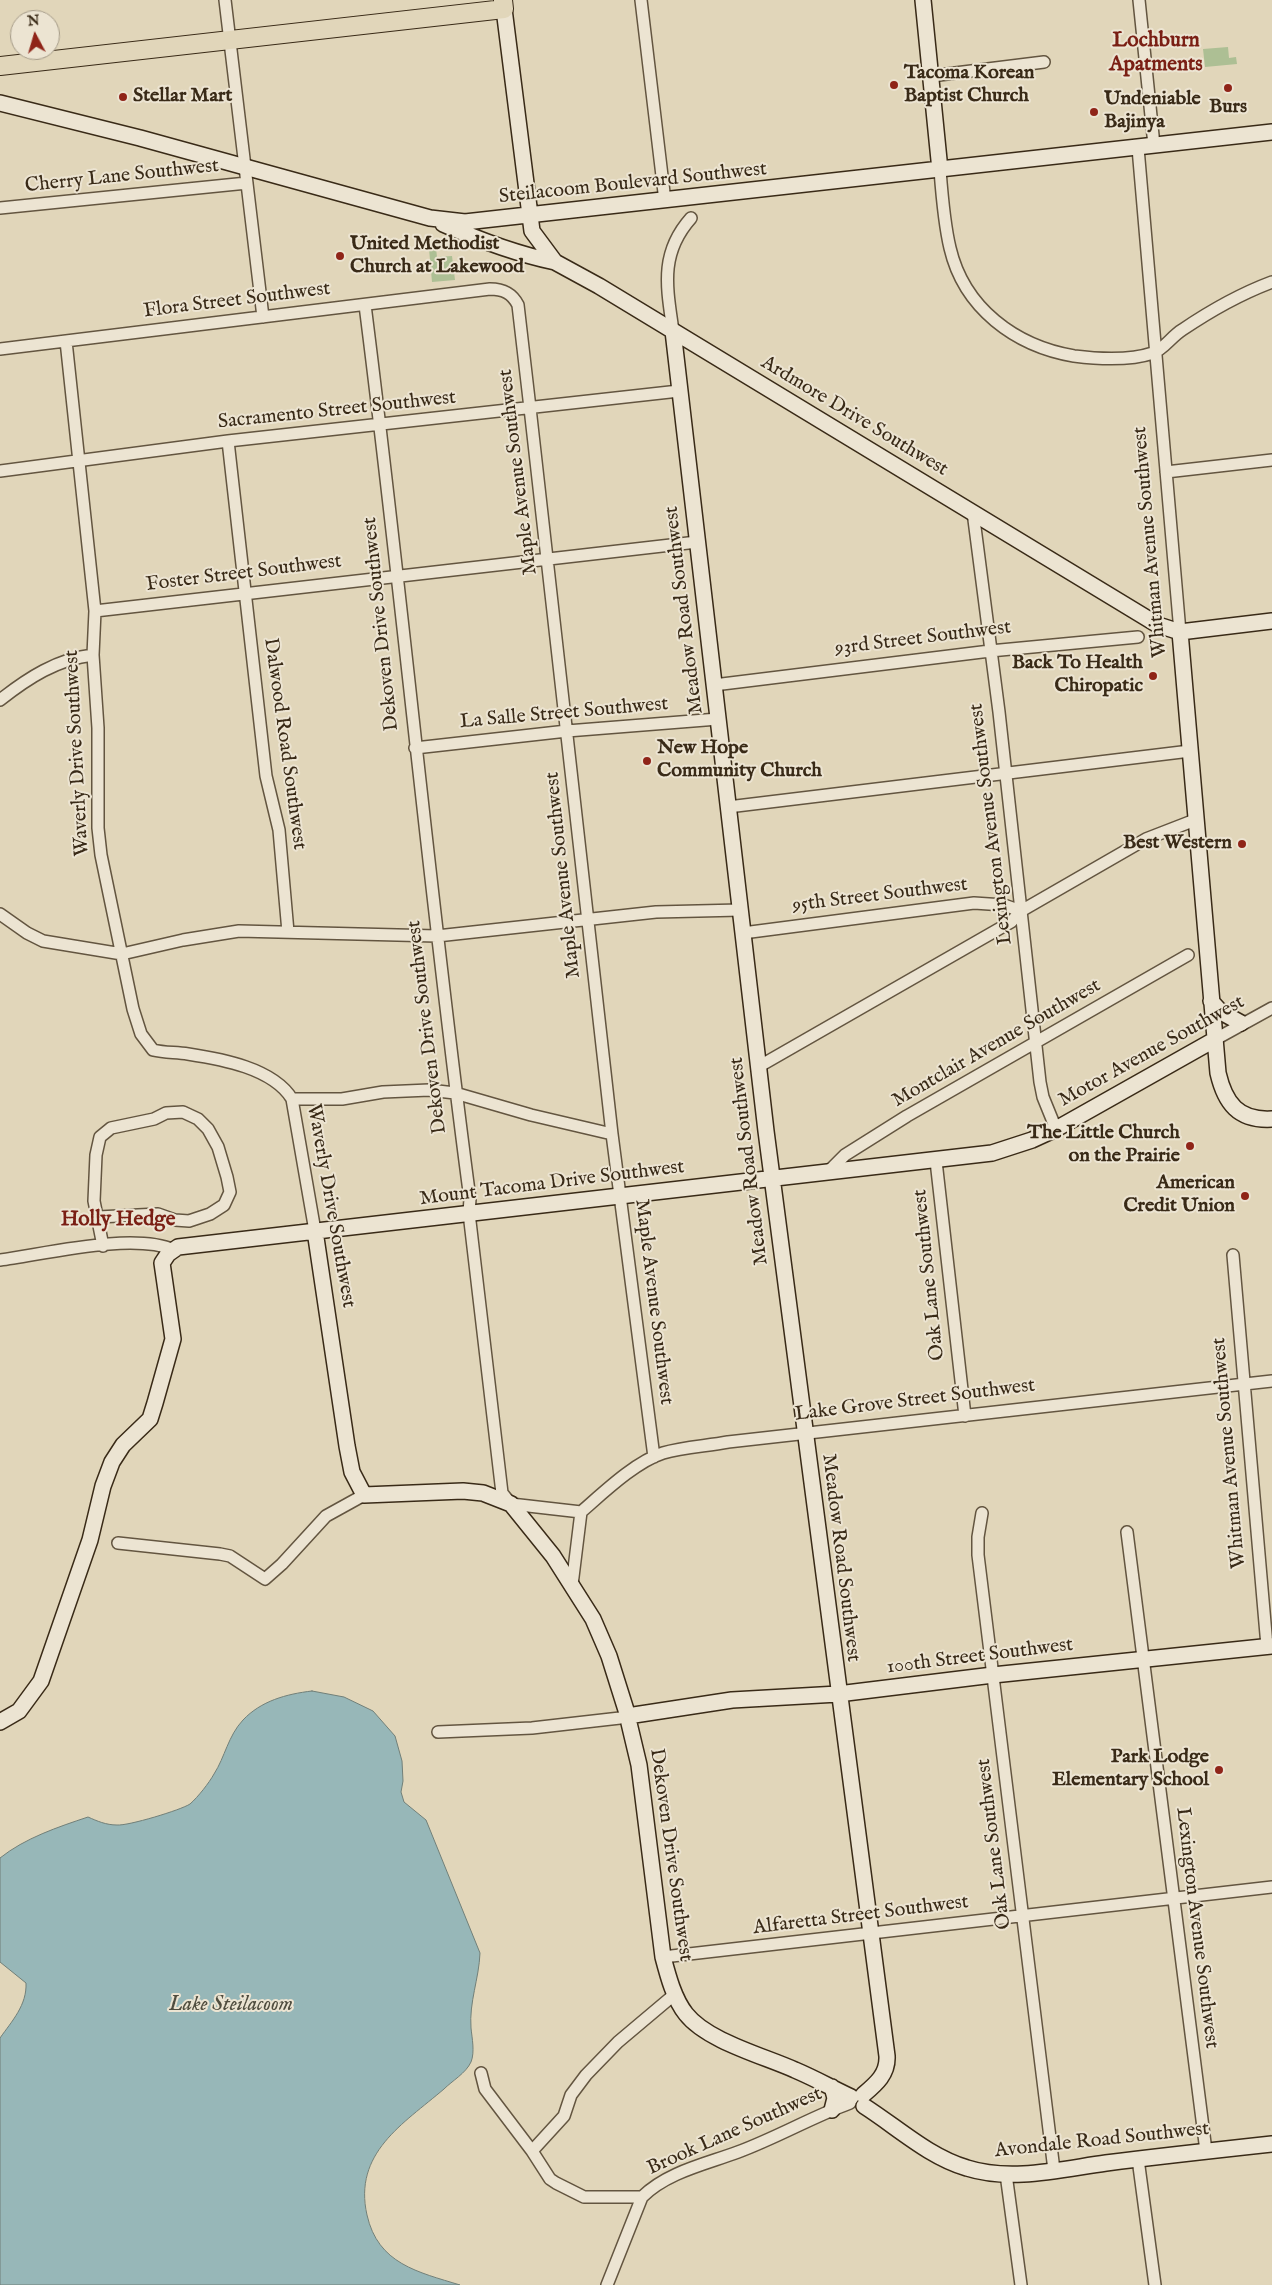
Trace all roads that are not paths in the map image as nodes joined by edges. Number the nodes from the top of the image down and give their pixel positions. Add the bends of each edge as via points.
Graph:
1 (225, 0) edge
2 (477, 0) edge
3 (640, 0) edge
4 (923, 0) edge
5 (1139, 0) edge
6 (504, 4) edge
7 (445, 16) junction
8 (231, 40) junction
9 (1044, 62) dead end
10 (0, 66) edge
11 (931, 76) junction
12 (3, 102) edge
13 (1272, 132) edge
14 (1154, 145) junction
15 (1138, 148) junction
16 (245, 167) junction
17 (940, 170) junction
18 (247, 183) junction
19 (665, 201) junction
20 (0, 208) edge
21 (530, 215) junction
22 (430, 218) junction
23 (691, 218) dead end
24 (555, 262) junction
25 (1272, 282) edge
26 (507, 292) joint
27 (365, 305) junction
28 (263, 317) junction
29 (673, 332) junction
30 (66, 341) junction
31 (0, 349) edge
32 (1154, 353) junction
33 (716, 358) junction
34 (678, 375) junction
35 (679, 391) junction
36 (530, 408) junction
37 (380, 426) junction
38 (228, 442) junction
39 (1272, 460) edge
40 (79, 462) junction
41 (0, 471) edge
42 (1166, 472) junction
43 (973, 512) junction
44 (697, 542) junction
45 (548, 558) junction
46 (396, 575) junction
47 (245, 593) junction
48 (94, 611) junction
49 (1272, 621) edge
50 (1180, 632) junction
51 (1138, 637) dead end
52 (990, 651) junction
53 (93, 655) junction
54 (714, 685) junction
55 (0, 700) edge
56 (718, 719) junction
57 (568, 731) junction
58 (415, 748) junction
59 (1190, 751) junction
60 (1005, 775) junction
61 (728, 808) junction
62 (1195, 820) junction
63 (740, 910) junction
64 (1021, 912) junction
65 (0, 914) edge
66 (588, 919) junction
67 (288, 932) junction
68 (742, 932) junction
69 (437, 936) junction
70 (122, 954) junction
71 (1188, 955) dead end
72 (1211, 1001) junction
73 (1272, 1008) edge
74 (1242, 1023) junction
75 (1214, 1040) junction
76 (1036, 1044) junction
77 (758, 1067) junction
78 (456, 1093) junction
79 (292, 1099) junction
80 (1272, 1119) edge
81 (1056, 1129) junction
82 (612, 1134) junction
83 (936, 1161) junction
84 (829, 1171) junction
85 (772, 1180) junction
86 (620, 1195) junction
87 (469, 1214) junction
88 (102, 1217) junction
89 (315, 1231) junction
90 (106, 1246) junction
91 (174, 1250) junction
92 (1233, 1255) dead end
93 (0, 1260) edge
94 (1272, 1381) edge
95 (1244, 1384) junction
96 (965, 1416) junction
97 (804, 1434) junction
98 (654, 1457) junction
99 (364, 1495) junction
100 (511, 1504) junction
101 (581, 1512) junction
102 (982, 1513) dead end
103 (1127, 1532) dead end
104 (118, 1543) dead end
105 (572, 1585) junction
106 (1269, 1646) edge
107 (1143, 1659) junction
108 (993, 1675) junction
109 (838, 1694) junction
110 (627, 1716) junction
111 (0, 1722) edge
112 (438, 1732) dead end
113 (1272, 1887) edge
114 (1174, 1900) junction
115 (1023, 1916) junction
116 (871, 1934) junction
117 (663, 1957) junction
118 (675, 1994) junction
119 (482, 2074) dead end
120 (832, 2088) junction
121 (857, 2100) junction
122 (832, 2110) junction
123 (1272, 2144) edge
124 (532, 2151) junction
125 (1206, 2151) junction
126 (1138, 2159) junction
127 (1054, 2170) junction
128 (1006, 2174) junction
129 (642, 2197) junction
130 (607, 2285) edge
131 (1021, 2285) edge
132 (1155, 2285) edge

1 - 8 street
2 - 7 main road
3 - 19 street
4 - 11 street
5 - 14 street
6 - 7 main road
6 - 21 street, Ardmore Drive Southwest
7 - 8 main road
8 - 10 main road
8 - 16 street
9 - 11 street
11 - 17 street
12 - 16 street, Steilacoom Boulevard Southwest
13 - 14 street, Steilacoom Boulevard Southwest
14 - 15 street, Steilacoom Boulevard Southwest
15 - 17 street, Steilacoom Boulevard Southwest
15 - 32 street, Whitman Avenue Southwest
16 - 18 street
16 - 22 street, Steilacoom Boulevard Southwest
17 - 19 street, Steilacoom Boulevard Southwest
17 - 32 street via 945,221 954,260 979,304 1002,328 1026,342 1073,356 1098,359
18 - 20 street, Cherry Lane Southwest
18 - 28 street
19 - 21 street, Steilacoom Boulevard Southwest
21 - 22 street, Steilacoom Boulevard Southwest via 465,222
21 - 24 street, Ardmore Drive Southwest via 536,238
22 - 24 street via 471,236
23 - 29 street, Meadow Road Southwest via 676,239 668,259 667,288
24 - 29 street, Ardmore Drive Southwest
25 - 32 street via 1212,311 1180,331
26 - 27 street, Flora Street Southwest via 490,290
26 - 36 street, Maple Avenue Southwest via 518,305
27 - 28 street, Flora Street Southwest
27 - 37 street, Dekoven Drive Southwest
28 - 30 street, Flora Street Southwest
29 - 33 street, Ardmore Drive Southwest
29 - 34 street, Meadow Road Southwest
30 - 31 street, Flora Street Southwest
30 - 40 street, Waverly Drive Southwest
32 - 42 street, Whitman Avenue Southwest
33 - 34 street via 690,356 681,363
33 - 43 street, Ardmore Drive Southwest
34 - 35 street, Meadow Road Southwest
35 - 36 street, Sacramento Street Southwest
35 - 44 street, Meadow Road Southwest
36 - 37 street, Sacramento Street Southwest
36 - 45 street, Maple Avenue Southwest
37 - 38 street, Sacramento Street Southwest
37 - 46 street, Dekoven Drive Southwest
38 - 40 street, Sacramento Street Southwest
38 - 47 street, Dalwood Road Southwest
39 - 42 street
40 - 41 street, Sacramento Street Southwest
40 - 48 street, Waverly Drive Southwest
42 - 50 street, Whitman Avenue Southwest
43 - 50 street, Ardmore Drive Southwest via 1139,614
43 - 52 street, Lexington Avenue Southwest
44 - 45 street, Foster Street Southwest
44 - 54 street, Meadow Road Southwest
45 - 46 street, Foster Street Southwest
45 - 57 street, Maple Avenue Southwest
46 - 47 street, Foster Street Southwest
46 - 58 street, Dekoven Drive Southwest
47 - 48 street, Foster Street Southwest
47 - 67 street, Dalwood Road Southwest via 266,776 279,830
48 - 53 street, Waverly Drive Southwest
49 - 50 street
50 - 59 street, Whitman Avenue Southwest
51 - 52 street, 93rd Street Southwest
52 - 54 street, 93rd Street Southwest
52 - 60 street, Lexington Avenue Southwest
53 - 55 street via 76,657 46,668
53 - 70 street, Waverly Drive Southwest via 98,728 98,828
54 - 56 street, Meadow Road Southwest
56 - 57 street, La Salle Street Southwest
56 - 61 street, Meadow Road Southwest
57 - 58 street, La Salle Street Southwest
57 - 66 street, Maple Avenue Southwest
58 - 69 street, Dekoven Drive Southwest
59 - 60 street
59 - 62 street, Whitman Avenue Southwest
60 - 61 street
60 - 64 street, Lexington Avenue Southwest
61 - 63 street, Meadow Road Southwest
62 - 64 street via 1138,843
62 - 72 street, Whitman Avenue Southwest
63 - 66 street
63 - 68 street, Meadow Road Southwest
64 - 68 street, 95th Street Southwest via 1004,905 974,903
64 - 76 street, Lexington Avenue Southwest
64 - 77 street via 1011,922
65 - 70 street via 43,941
66 - 69 street
66 - 82 street, Maple Avenue Southwest
67 - 69 street
67 - 70 street via 239,930
68 - 77 street, Meadow Road Southwest
69 - 78 street, Dekoven Drive Southwest
70 - 79 street, Waverly Drive Southwest via 141,1034 150,1048 249,1067 274,1082
71 - 76 street, Montclair Avenue Southwest
72 - 74 street via 1227,1017
72 - 75 street, Whitman Avenue Southwest
73 - 74 street, Motor Avenue Southwest
74 - 75 street, Motor Avenue Southwest
75 - 80 street, Whitman Avenue Southwest via 1222,1091 1234,1107 1248,1116
75 - 81 street, Motor Avenue Southwest
76 - 81 street, Lexington Avenue Southwest via 1043,1097
76 - 84 street, Montclair Avenue Southwest via 1006,1057 907,1116 845,1155
77 - 85 street, Meadow Road Southwest
78 - 79 street via 398,1091 342,1099
78 - 82 street
78 - 87 street, Dekoven Drive Southwest via 470,1199
79 - 89 street, Waverly Drive Southwest
81 - 83 street, Motor Avenue Southwest via 992,1153
82 - 86 street, Maple Avenue Southwest
83 - 84 street, Mount Tacoma Drive Southwest
83 - 96 street, Oak Lane Southwest
84 - 85 street, Mount Tacoma Drive Southwest
85 - 86 street, Mount Tacoma Drive Southwest
85 - 97 street, Meadow Road Southwest
86 - 87 street, Mount Tacoma Drive Southwest
86 - 98 street, Maple Avenue Southwest
87 - 89 street, Mount Tacoma Drive Southwest
87 - 100 street, Dekoven Drive Southwest via 502,1493
88 - 88 street via 94,1201 100,1137 111,1128 154,1119 166,1113 183,1112 198,1119 208,1129 218,1147 227,1177 230,1192 224,1205 189,1221 158,1214
88 - 90 street
89 - 91 street, Mount Tacoma Drive Southwest via 184,1245
89 - 99 street, Waverly Drive Southwest via 347,1446 352,1472
90 - 91 street via 149,1244
90 - 93 street
91 - 111 street via 164,1258 161,1266 173,1339 150,1419 123,1445 112,1462 90,1540 41,1682 19,1711
92 - 95 street, Whitman Avenue Southwest
94 - 95 street, Lake Grove Street Southwest
95 - 96 street, Lake Grove Street Southwest
95 - 106 street, Whitman Avenue Southwest
96 - 97 street, Lake Grove Street Southwest
97 - 98 street, Lake Grove Street Southwest via 728,1442
97 - 109 street, Meadow Road Southwest
98 - 101 street, Lake Grove Street Southwest
99 - 100 street via 463,1490 483,1493
99 - 104 street via 326,1516 265,1579 230,1556
100 - 101 street
100 - 105 street, Dekoven Drive Southwest
101 - 105 street
102 - 108 street, Oak Lane Southwest via 978,1546
103 - 107 street, Lexington Avenue Southwest
105 - 110 street, Dekoven Drive Southwest via 593,1619 609,1656
106 - 107 street, 100th Street Southwest
107 - 108 street, 100th Street Southwest
107 - 114 street, Lexington Avenue Southwest
108 - 109 street, 100th Street Southwest
108 - 115 street, Oak Lane Southwest
109 - 110 street, 100th Street Southwest via 737,1700
109 - 116 street, Meadow Road Southwest
110 - 112 street, 100th Street Southwest via 526,1729
110 - 117 street, Dekoven Drive Southwest via 640,1774
113 - 114 street, Alfaretta Street Southwest
114 - 115 street, Alfaretta Street Southwest
114 - 125 street, Lexington Avenue Southwest
115 - 116 street, Alfaretta Street Southwest
115 - 127 street, Oak Lane Southwest
116 - 117 street, Alfaretta Street Southwest
116 - 121 street, Meadow Road Southwest via 887,2062 879,2080
117 - 118 street, Dekoven Drive Southwest
118 - 120 street, Dekoven Drive Southwest via 687,2016 708,2031
118 - 124 street via 618,2042 586,2075 571,2096 564,2116
119 - 124 street via 485,2090
120 - 121 street, Dekoven Drive Southwest
120 - 122 street via 835,2098
121 - 122 street, Brook Lane Southwest
121 - 128 street, Avondale Road Southwest via 946,2159 979,2172
122 - 129 street, Brook Lane Southwest via 738,2152 695,2166 663,2181
123 - 125 street, Avondale Road Southwest
124 - 129 street via 550,2179 578,2195
125 - 126 street, Avondale Road Southwest
126 - 127 street, Avondale Road Southwest
126 - 132 street
127 - 128 street, Avondale Road Southwest
128 - 131 street
129 - 130 street, Brook Lane Southwest

